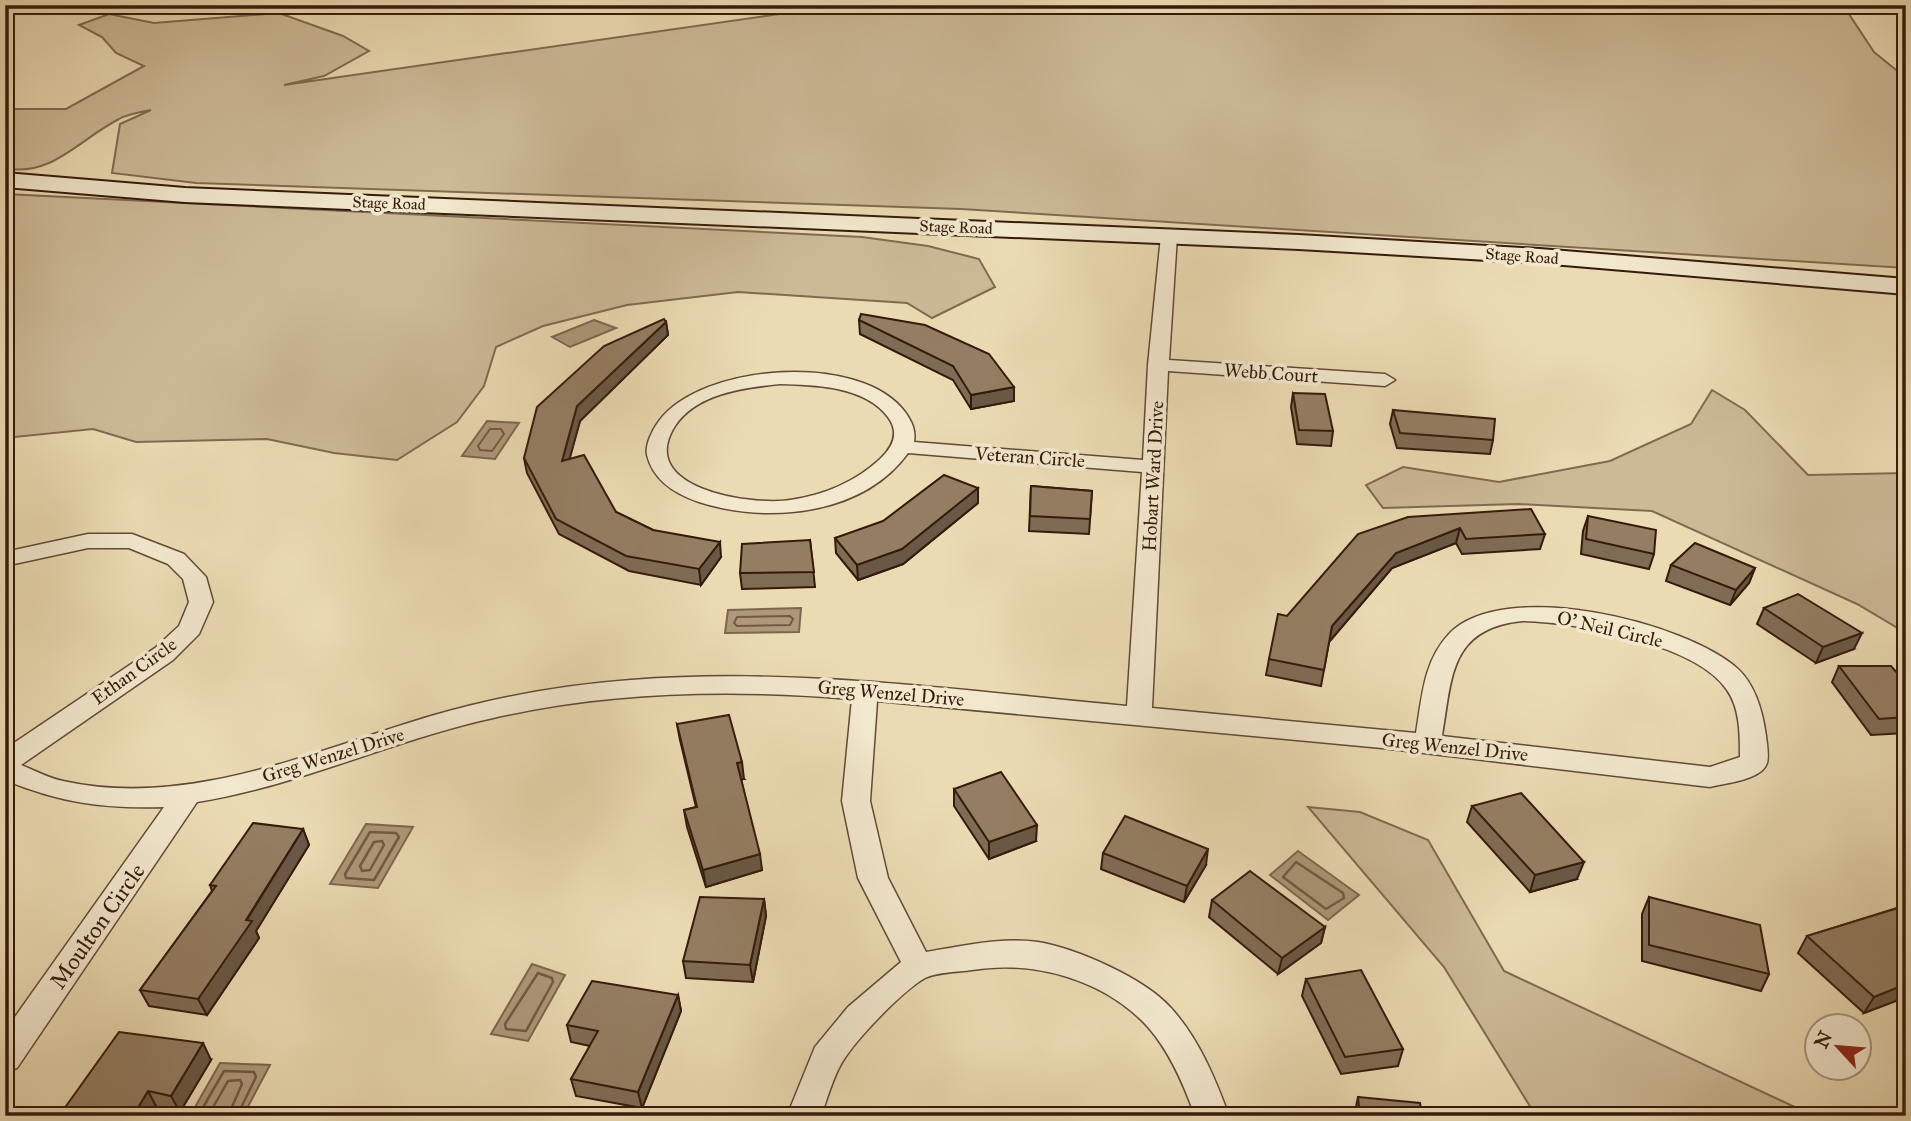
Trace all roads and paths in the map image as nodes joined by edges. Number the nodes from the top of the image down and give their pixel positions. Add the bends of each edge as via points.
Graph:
1 (5, 180) edge
2 (1168, 236) junction
3 (1906, 287) edge
4 (1157, 365) junction
5 (1385, 380) dead end
6 (905, 447) junction
7 (1155, 467) junction
8 (5, 559) edge
9 (864, 691) junction
10 (1139, 715) junction
11 (1753, 727) joint
12 (1427, 744) junction
13 (5, 762) edge
14 (5, 769) edge
15 (188, 794) junction
16 (918, 966) junction
17 (5, 1058) edge
18 (804, 1116) edge
19 (1212, 1116) edge

1 - 2 street, Stage Road via 199,195
2 - 3 street, Stage Road via 1540,256
2 - 4 street, Hobart Ward Drive
4 - 5 street, Webb Court
4 - 7 street, Hobart Ward Drive
6 - 6 street via 859,486 785,508 723,503 692,492 666,477 656,455 657,441 667,424 687,404 711,391 780,378 828,381 872,395 901,419
6 - 7 street, Veteran Circle
7 - 10 street, Hobart Ward Drive
8 - 13 street, Ethan Circle via 88,541 132,541 176,559 194,577 201,602 190,629 163,654
9 - 10 street, Greg Wenzel Drive
9 - 15 street, Greg Wenzel Drive via 735,683 659,684 581,693 492,709 323,762
9 - 16 street via 856,800 873,878
10 - 12 street, Greg Wenzel Drive
11 - 12 street, Greg Wenzel Drive via 1754,762 1710,777
11 - 12 street, O' Neil Circle via 1745,700 1730,676 1682,647 1595,621 1522,613 1473,628 1444,658
14 - 15 street, Greg Wenzel Drive via 58,790 102,797
15 - 17 street, Moulton Circle
16 - 18 street via 859,1017 827,1057
16 - 19 street via 993,954 1038,955 1101,978 1159,1017 1196,1072

